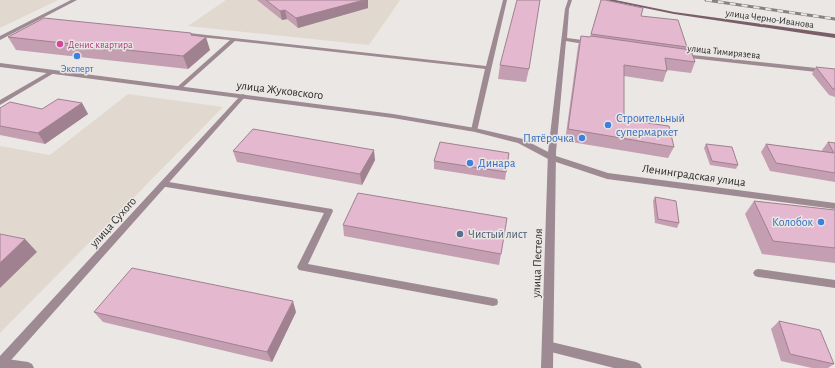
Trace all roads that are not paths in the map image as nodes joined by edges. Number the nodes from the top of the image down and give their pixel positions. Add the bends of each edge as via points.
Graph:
1 (75, 0) edge
2 (505, 0) edge
3 (570, 0) edge
4 (608, 0) edge
5 (36, 20) junction
6 (48, 21) edge
7 (172, 33) edge
8 (835, 36) edge
9 (0, 38) edge
10 (234, 39) junction
11 (564, 39) junction
12 (595, 44) edge
13 (673, 54) edge
14 (0, 65) edge
15 (488, 68) junction
16 (52, 72) junction
17 (835, 72) edge
18 (179, 88) junction
19 (244, 96) junction
20 (0, 103) edge
21 (475, 130) junction
22 (553, 158) junction
23 (163, 184) junction
24 (835, 206) edge
25 (758, 273) dead end
26 (835, 284) edge
27 (493, 302) dead end
28 (547, 346) junction
29 (1, 363) edge
30 (28, 368) edge
31 (546, 368) edge
32 (636, 368) edge

1 - 5 street
2 - 15 street
3 - 11 street, улица Пестеля
4 - 8 main road, улица Черно-Иванова via 674,13
5 - 6 street
5 - 9 street
7 - 10 street
10 - 15 street
10 - 18 street
11 - 12 street
11 - 22 street, улица Пестеля
13 - 17 street, улица Тимирязева
14 - 16 street, улица Жуковского
15 - 21 street
16 - 18 street, улица Жуковского
16 - 20 street
18 - 19 street, улица Жуковского
19 - 21 street, улица Жуковского
19 - 23 street, улица Сухого
21 - 22 street, улица Жуковского via 520,141
22 - 24 street, Ленинградская улица via 607,176
22 - 28 street, улица Пестеля
23 - 27 street via 329,211 302,267
23 - 29 street, улица Сухого
25 - 26 street
28 - 31 street, улица Пестеля
28 - 32 street
29 - 30 street

